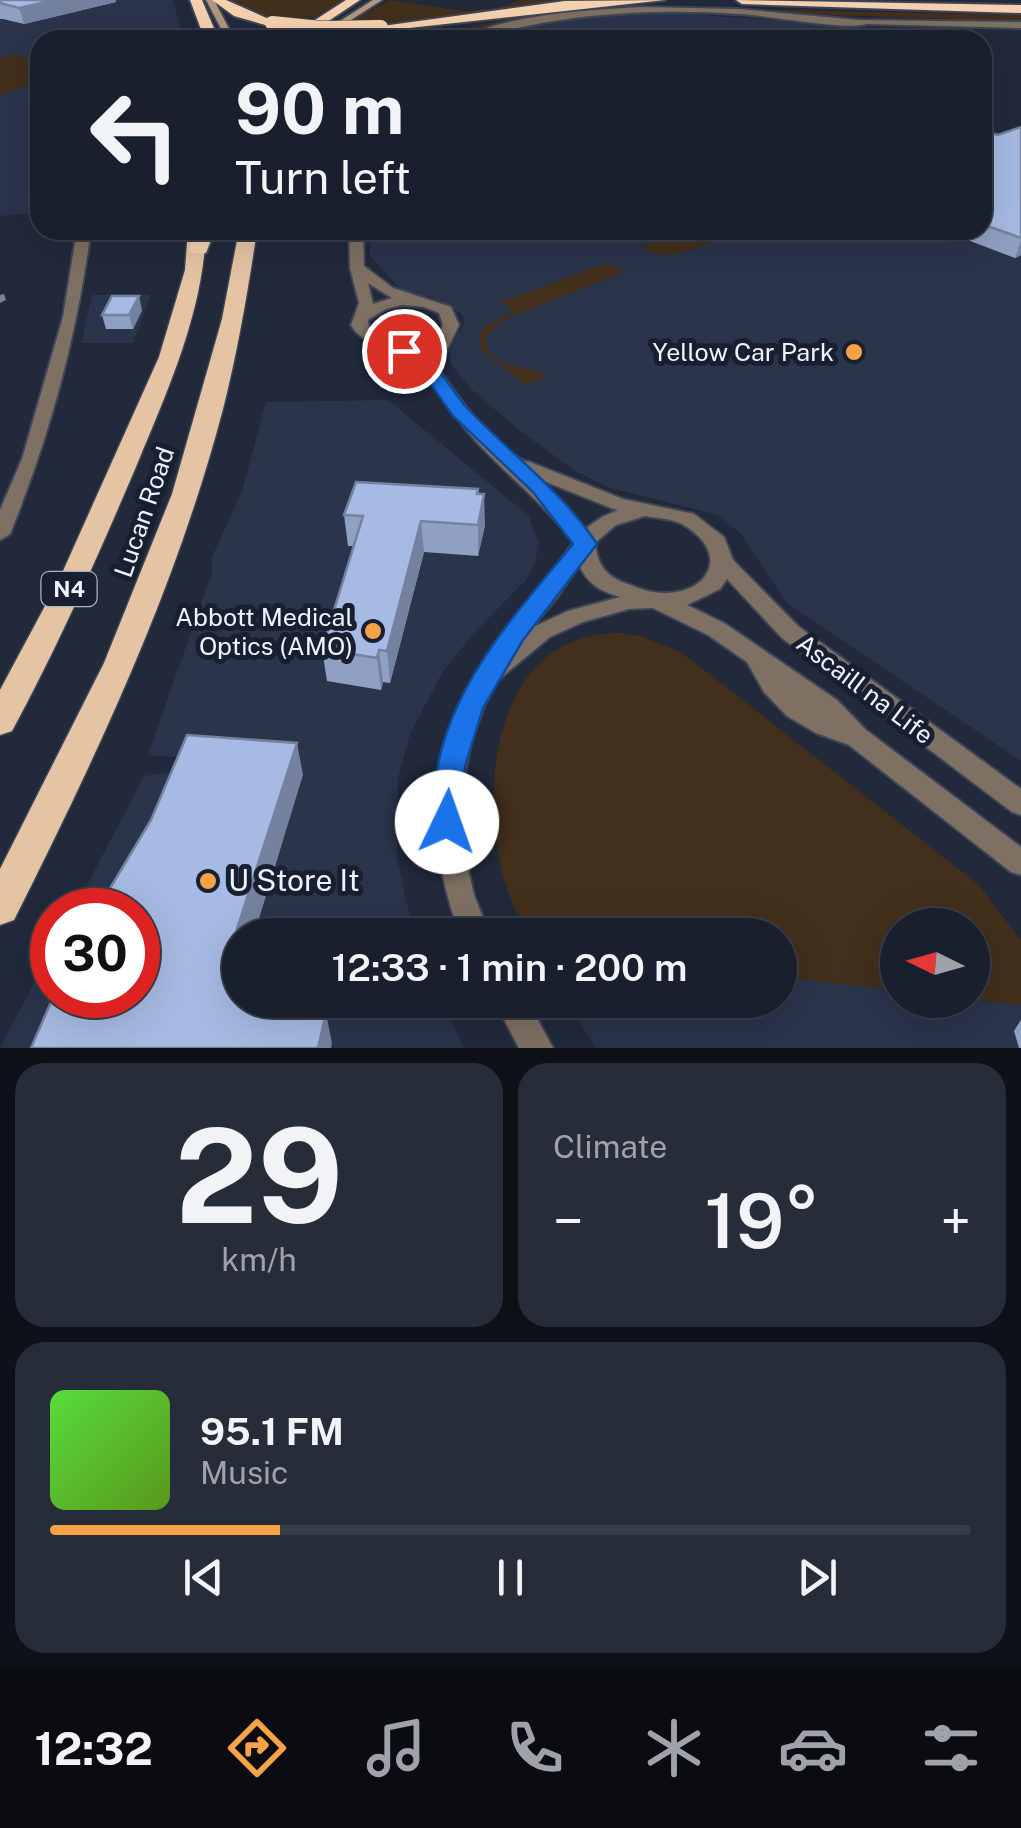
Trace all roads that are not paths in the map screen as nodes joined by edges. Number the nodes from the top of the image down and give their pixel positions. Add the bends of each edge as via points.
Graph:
1 (196, 0) edge
2 (214, 0) edge
3 (354, 0) edge
4 (378, 0) edge
5 (659, 0) edge
6 (742, 0) edge
7 (886, 0) edge
8 (516, 5) edge
9 (432, 7) dead end
10 (1021, 8) edge
11 (1021, 26) edge
12 (208, 30) edge
13 (227, 30) edge
14 (307, 30) edge
15 (330, 30) edge
16 (340, 30) edge
17 (396, 30) edge
18 (492, 30) edge
19 (82, 240) edge
20 (199, 240) edge
21 (246, 240) edge
22 (356, 240) edge
23 (357, 268) junction
24 (409, 300) junction
25 (361, 318) junction
26 (446, 332) junction
27 (386, 344) junction
28 (430, 369) junction
29 (514, 462) junction
30 (644, 510) junction
31 (0, 534) edge
32 (586, 544) junction
33 (722, 561) junction
34 (652, 600) junction
35 (487, 676) junction
36 (0, 722) edge
37 (1021, 804) edge
38 (1021, 864) edge
39 (0, 906) edge
40 (469, 918) edge
41 (520, 1018) edge
42 (537, 1048) edge

1 - 12 highway
2 - 13 main road
2 - 16 highway, bridge via 272,23
3 - 14 highway
4 - 15 main road
5 - 8 highway
6 - 10 highway
7 - 10 highway
8 - 9 highway
8 - 17 highway
11 - 18 street via 848,26 618,9 526,19
19 - 31 street via 63,348
20 - 36 highway, Lucan Road / N4 via 170,358 74,580
21 - 39 highway, Lucan Road via 230,326 158,570 82,745
22 - 23 street
23 - 24 street
23 - 25 street via 366,303
24 - 25 street via 380,305
24 - 26 street via 446,310
25 - 27 street via 362,332
26 - 27 street via 424,343
26 - 28 street
27 - 28 street
28 - 29 street via 460,412
29 - 30 street
29 - 32 street
30 - 32 street via 605,520
30 - 33 street via 705,528
32 - 34 street via 594,574
32 - 35 street
33 - 34 street via 702,590
33 - 37 street, Ascaill na Life via 790,632
34 - 35 street via 576,616 542,632
34 - 38 street, Ascaill na Life via 716,629 828,707
35 - 40 street via 459,735 447,793 457,882
41 - 42 street

